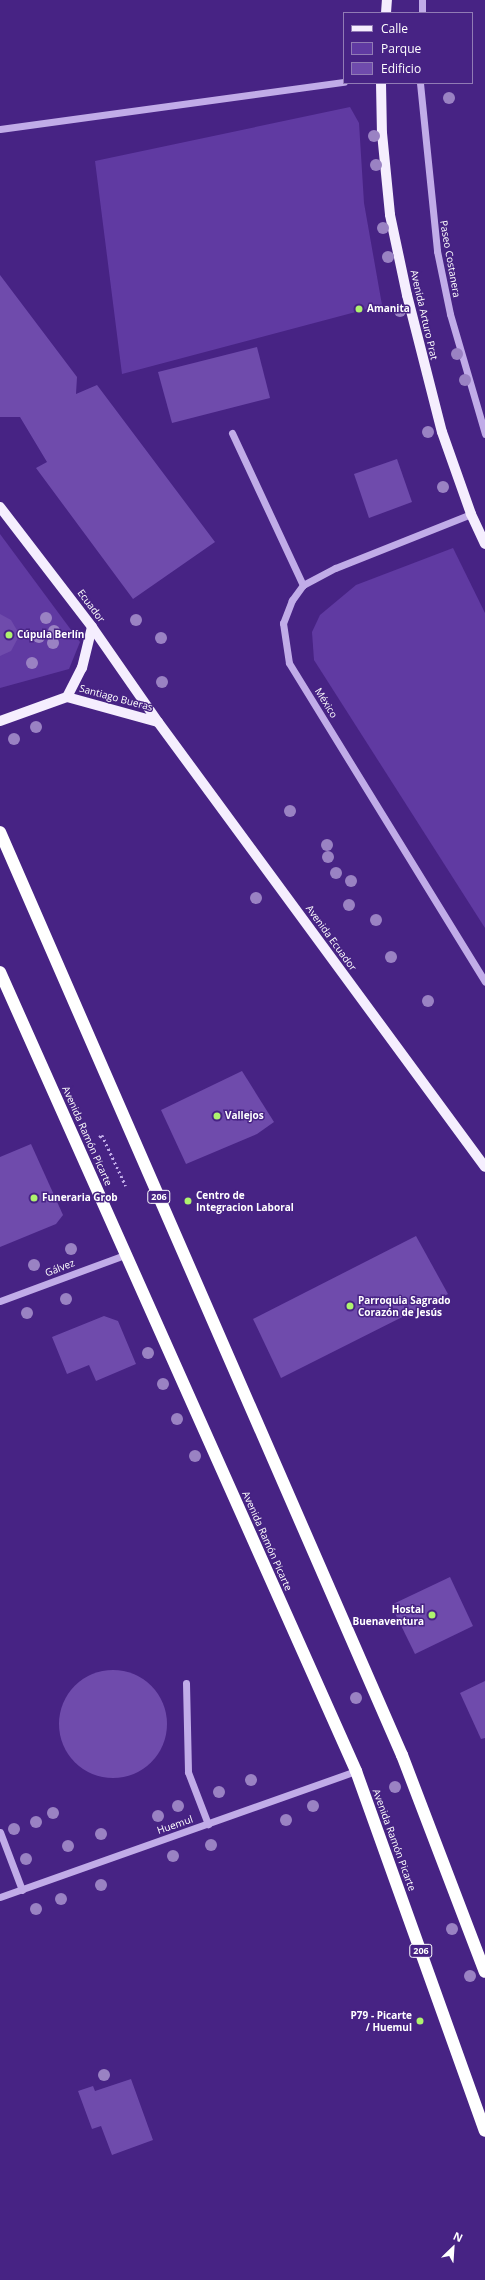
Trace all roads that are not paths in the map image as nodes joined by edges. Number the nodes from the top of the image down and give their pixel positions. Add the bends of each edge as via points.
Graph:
1 (387, 0) edge
2 (422, 0) edge
3 (386, 12) edge
4 (422, 12) edge
5 (343, 82) edge
6 (381, 84) edge
7 (420, 84) edge
8 (0, 129) edge
9 (232, 433) dead end
10 (485, 434) edge
11 (0, 507) edge
12 (471, 514) junction
13 (485, 544) edge
14 (303, 585) junction
15 (92, 627) junction
16 (67, 697) junction
17 (0, 721) edge
18 (158, 722) junction
19 (0, 832) edge
20 (0, 972) edge
21 (485, 981) edge
22 (485, 1167) edge
23 (127, 1254) junction
24 (0, 1301) edge
25 (186, 1683) dead end
26 (356, 1771) junction
27 (208, 1824) junction
28 (0, 1832) edge
29 (22, 1890) junction
30 (0, 1897) edge
31 (485, 1972) edge
32 (485, 2131) edge

1 - 3 main road
2 - 4 street
5 - 8 street
6 - 12 main road, Avenida Arturo Prat via 382,133 390,215 442,432
7 - 10 street, Paseo Costanera via 437,251 450,314
9 - 14 street
11 - 15 main road, Ecuador
12 - 13 main road, Avenida Arturo Prat
12 - 14 street, México via 335,568
14 - 21 street, México via 292,600 283,623 289,663
15 - 16 main road, Santiago Bueras via 82,668
15 - 18 main road, Ecuador
16 - 17 main road, Santiago Bueras
16 - 18 main road, Santiago Bueras
18 - 22 main road, Avenida Ecuador
19 - 31 highway, 206 via 402,1755
20 - 23 highway, Avenida Ramón Picarte / 206
23 - 24 street, Gálvez
23 - 26 highway, Avenida Ramón Picarte / 206
25 - 27 street via 188,1772
26 - 27 street, Huemul
26 - 32 highway, Avenida Ramón Picarte / 206
27 - 29 street, Huemul
28 - 29 street
29 - 30 street, Huemul

